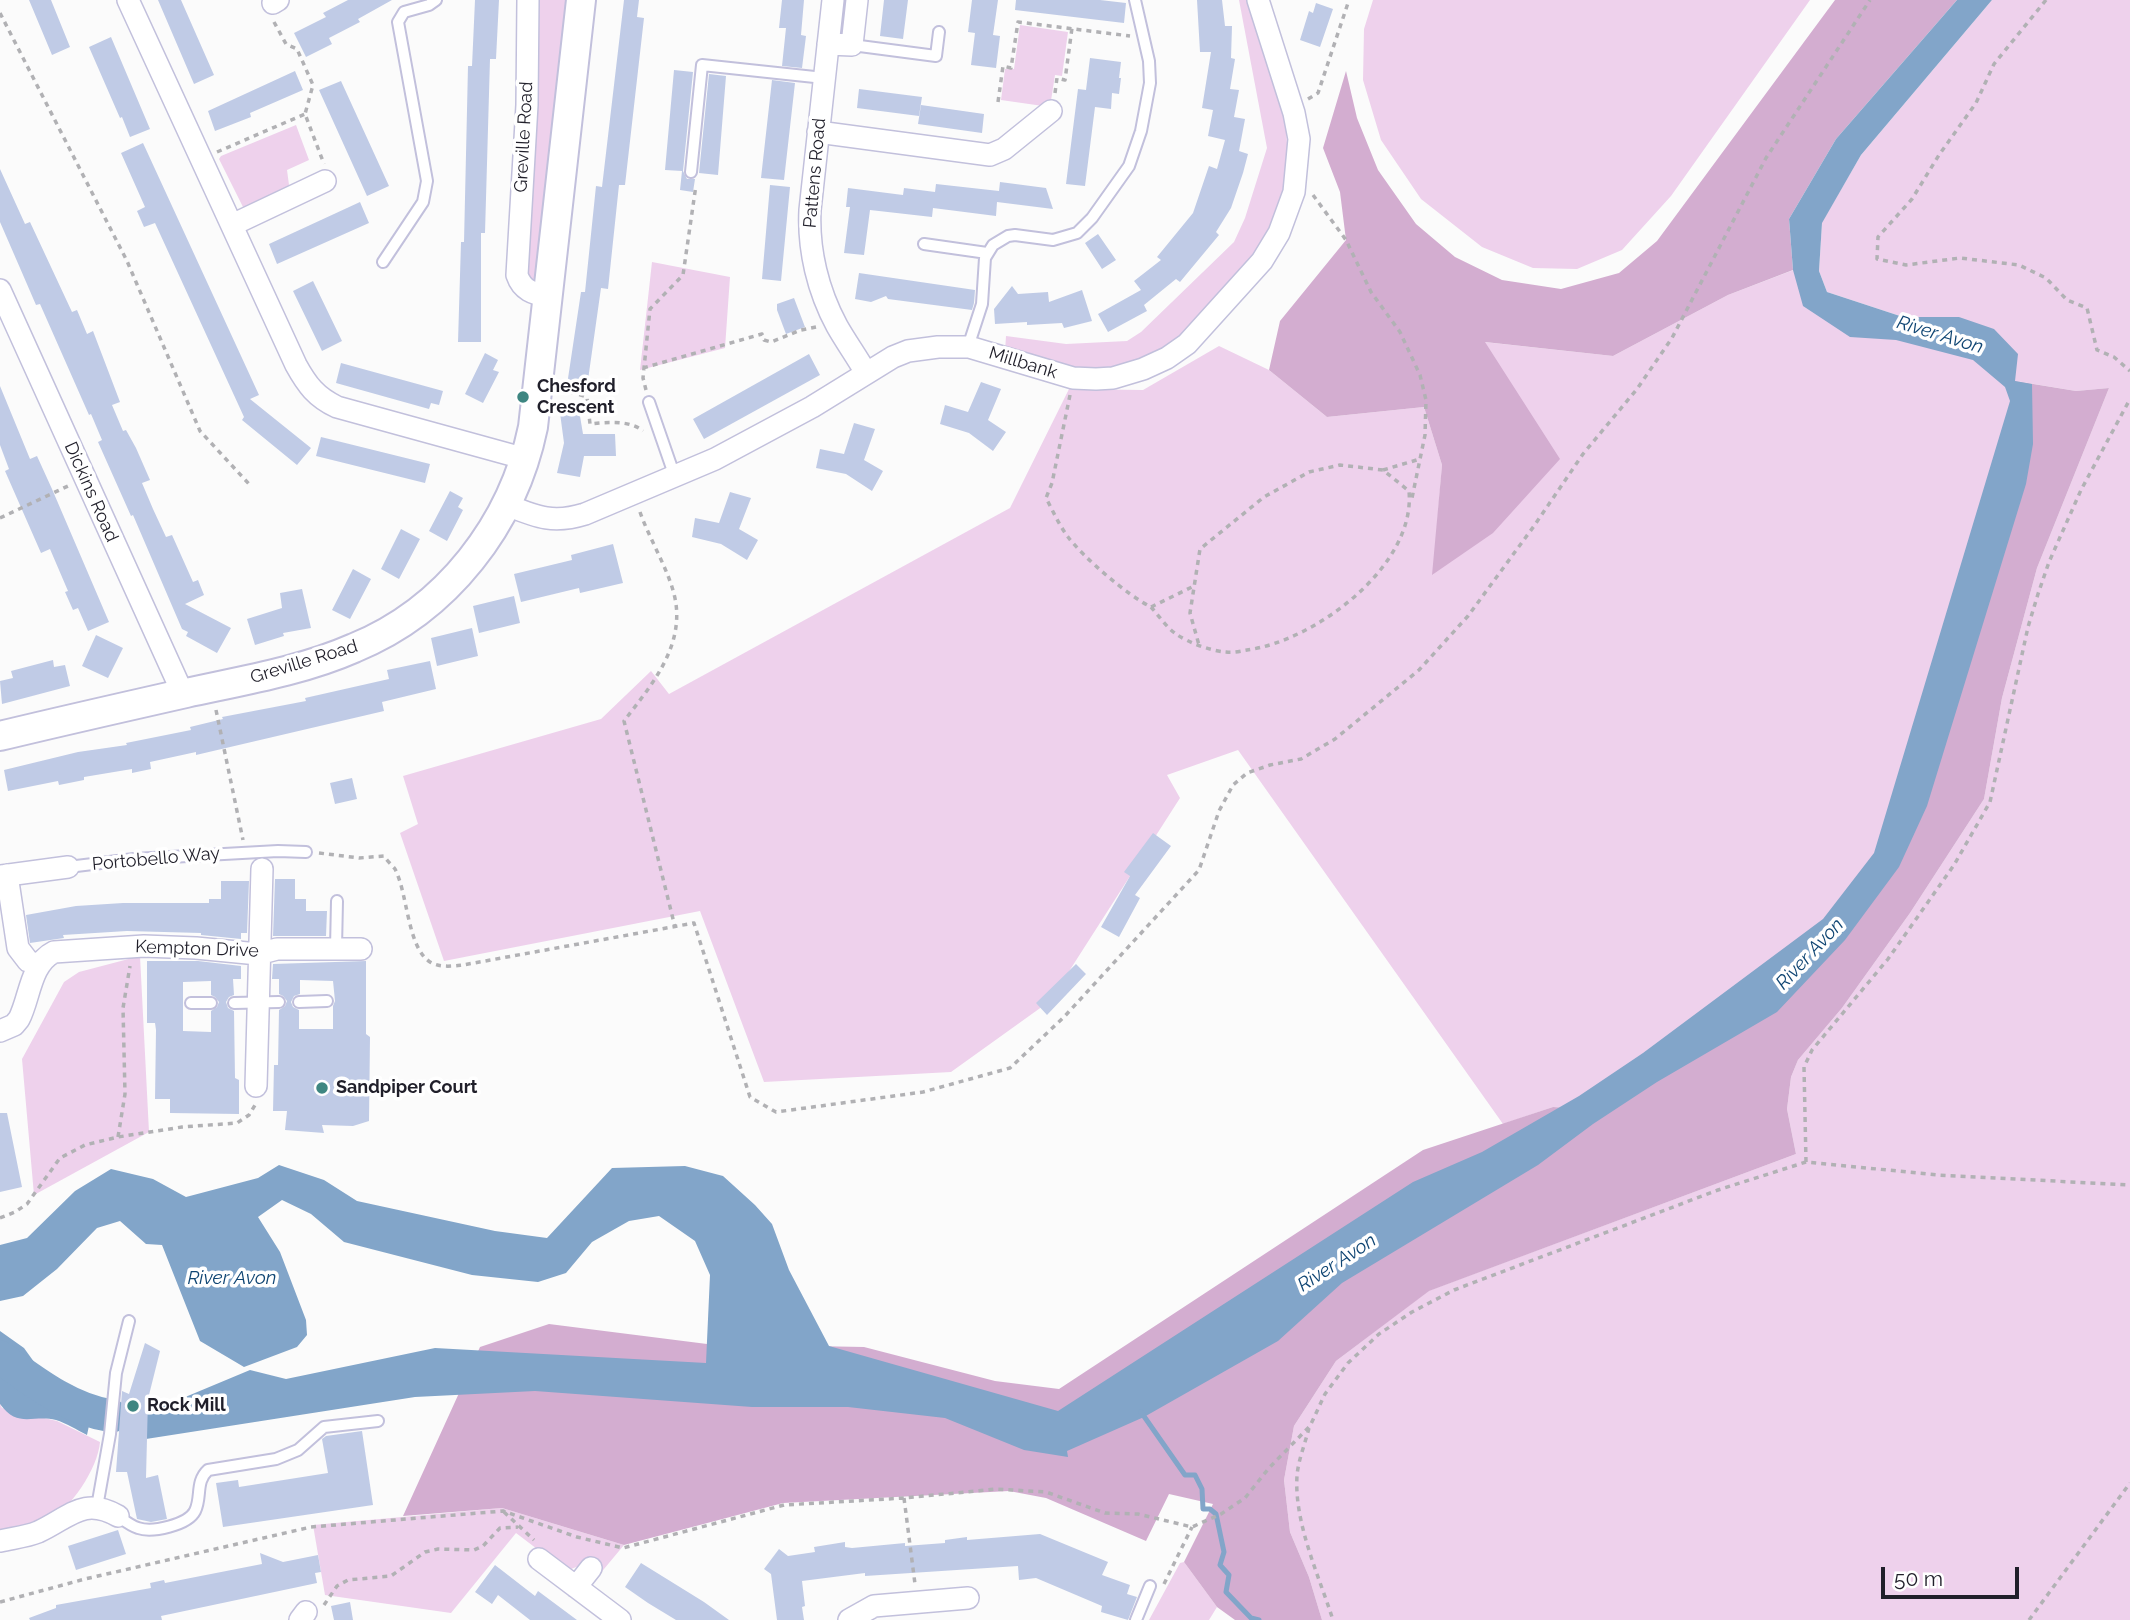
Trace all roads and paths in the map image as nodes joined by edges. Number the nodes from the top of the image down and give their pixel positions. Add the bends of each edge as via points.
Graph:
1 (128, 0) edge
2 (436, 0) edge
3 (528, 0) edge
4 (580, 0) edge
5 (833, 0) edge
6 (857, 0) edge
7 (1135, 0) edge
8 (1258, 0) edge
9 (1349, 0) edge
10 (1870, 0) edge
11 (2046, 0) edge
12 (274, 6) edge
13 (0, 13) edge
14 (1072, 28) junction
15 (939, 32) dead end
16 (1143, 37) junction
17 (828, 44) junction
18 (852, 44) junction
19 (824, 78) junction
20 (998, 102) dead end
21 (1292, 107) junction
22 (1051, 111) joint
23 (305, 114) junction
24 (818, 132) junction
25 (200, 160) junction
26 (691, 172) joint
27 (325, 181) joint
28 (1309, 191) dead end
29 (232, 225) junction
30 (924, 244) dead end
31 (987, 253) junction
32 (383, 262) dead end
33 (0, 290) edge
34 (548, 296) junction
35 (835, 323) junction
36 (968, 347) junction
37 (643, 368) junction
38 (2130, 371) edge
39 (866, 373) junction
40 (643, 378) dead end
41 (1072, 385) dead end
42 (558, 389) dead end
43 (2130, 399) edge
44 (649, 402) dead end
45 (657, 425) junction
46 (1420, 458) junction
47 (526, 459) junction
48 (1384, 470) junction
49 (675, 477) junction
50 (85, 478) junction
51 (249, 484) dead end
52 (633, 495) junction
53 (1411, 504) junction
54 (507, 505) junction
55 (0, 518) edge
56 (1192, 587) junction
57 (1151, 607) junction
58 (1199, 645) junction
59 (183, 694) junction
60 (214, 701) dead end
61 (0, 736) edge
62 (244, 844) dead end
63 (306, 852) joint
64 (68, 867) joint
65 (261, 869) dead end
66 (4, 875) edge
67 (337, 901) dead end
68 (675, 927) junction
69 (133, 947) junction
70 (336, 948) junction
71 (360, 949) dead end
72 (258, 954) junction
73 (39, 965) junction
74 (327, 1001) dead end
75 (257, 1002) junction
76 (279, 1002) dead end
77 (299, 1002) dead end
78 (191, 1003) dead end
79 (211, 1003) dead end
80 (234, 1003) dead end
81 (0, 1031) edge
82 (256, 1094) joint
83 (118, 1137) junction
84 (1806, 1162) junction
85 (2130, 1185) edge
86 (0, 1218) edge
87 (129, 1321) dead end
88 (378, 1421) dead end
89 (1310, 1426) junction
90 (2130, 1483) edge
91 (904, 1498) junction
92 (97, 1507) junction
93 (503, 1511) junction
94 (118, 1516) joint
95 (518, 1527) junction
96 (1192, 1527) junction
97 (0, 1541) edge
98 (539, 1559) joint
99 (591, 1568) dead end
100 (1165, 1583) dead end
101 (1150, 1586) dead end
102 (576, 1587) junction
103 (968, 1598) dead end
104 (0, 1602) edge
105 (917, 1604) junction
106 (947, 1610) edge
107 (303, 1616) edge
108 (620, 1620) edge
109 (849, 1620) edge
110 (1136, 1620) edge
111 (1333, 1620) edge
112 (2029, 1620) edge

1 - 25 street
2 - 32 lane via 404,12 398,22 427,181 423,202
3 - 34 street, Greville Road via 517,275 523,288
4 - 34 street, Greville Road
5 - 17 street, Pattens Road
6 - 18 street
7 - 16 lane
8 - 21 street, Millbank
9 - 21 path via 1318,93
10 - 68 path via 1766,158 1672,338 1468,617 1419,670 1335,739 1301,759 1247,774 1233,785 1199,870 1064,1017 1010,1068 923,1092 776,1111 750,1097 694,923
11 - 38 path via 1994,64 1976,103 1912,199 1878,237 1877,259 1906,265 1960,258 2019,265 2046,278 2067,300 2087,308 2097,350 2114,356
12 - 23 path via 286,44 297,49 313,85
13 - 51 path via 127,261 200,431
14 - 16 path
14 - 20 path via 1018,22 1011,68 1003,66
14 - 22 path via 1065,80 1057,78
15 - 18 lane via 936,56
16 - 31 lane via 1150,83 1138,141 1124,173 1092,218 1077,233 1053,240 1008,236
17 - 18 street
17 - 19 street, Pattens Road
19 - 24 street, Pattens Road
19 - 26 lane via 702,65
21 - 36 street, Millbank via 1298,160 1294,192 1282,226 1262,261 1187,344 1143,369 1096,379 1073,378
22 - 24 street via 990,155
23 - 25 path
23 - 27 path via 329,177
24 - 35 street, Pattens Road via 810,239 821,290
25 - 29 street
26 - 37 path via 698,172 683,275 650,309
27 - 29 street
28 - 46 path via 1346,240 1420,374 1426,400
29 - 47 street via 296,365 316,395 352,411
30 - 31 lane
31 - 36 lane via 982,304
33 - 50 street, Dickins Road
34 - 47 street, Greville Road
35 - 37 path via 771,342 762,334
35 - 39 street, Pattens Road
36 - 39 street, Millbank via 908,351
37 - 40 path
39 - 49 street, Millbank via 741,446
41 - 57 path via 1046,498 1074,544 1136,600
42 - 45 path via 587,397 590,425 610,421 637,425 642,431
43 - 84 path via 2081,489 2042,583 1990,802 1954,865 1888,959 1812,1050 1804,1067
44 - 45 lane
45 - 49 lane
46 - 48 path
46 - 53 path
47 - 54 street, Greville Road
48 - 53 path via 1409,491
48 - 56 path via 1340,465 1288,482 1199,549
49 - 52 street, Millbank
50 - 55 path
50 - 59 street, Dickins Road
52 - 54 street, Millbank via 562,519 543,519
52 - 68 path via 676,602 677,627 669,652 624,722
53 - 58 path via 1402,536 1380,570 1311,629 1267,647 1227,652
54 - 59 street, Greville Road via 452,582 392,629 316,662
56 - 57 path
56 - 58 path via 1190,613
57 - 58 path via 1176,634
59 - 61 street, Greville Road
60 - 62 path
63 - 64 lane, Portobello Way via 278,850
63 - 68 path via 384,856 398,879 416,944 432,964 463,965
64 - 66 street, Portobello Way
65 - 72 street
66 - 73 street, Portobello Way via 18,948 28,961
67 - 70 lane
69 - 72 street, Kempton Drive
69 - 73 street, Kempton Drive via 54,952
69 - 83 path via 122,1008 125,1094
70 - 71 street, Kempton Drive
70 - 72 street, Kempton Drive via 276,948
72 - 75 street
73 - 81 street via 19,1019
74 - 77 lane
75 - 76 lane
75 - 80 lane
75 - 82 street
78 - 79 lane
82 - 83 path via 249,1115 237,1123
83 - 86 path via 85,1145 60,1158 27,1204
84 - 85 path via 1938,1175
84 - 89 path via 1718,1190 1454,1290 1412,1312 1348,1363 1325,1394
87 - 92 lane
88 - 94 lane via 324,1427 298,1450 276,1459 208,1470 200,1480 195,1511 182,1523 145,1530
89 - 96 path via 1245,1497
89 - 111 path via 1297,1473 1297,1499
90 - 112 path
91 - 93 path via 785,1505 623,1548
91 - 96 path via 996,1489 1046,1492 1105,1513 1138,1514
91 - 105 path
92 - 94 street
92 - 97 street via 73,1513 36,1533
93 - 95 path
93 - 104 path via 310,1527
95 - 98 path via 542,1547
95 - 107 path via 500,1528 474,1550 425,1552 391,1576 348,1580 337,1586 315,1618
96 - 100 path
98 - 102 street
99 - 102 street
101 - 110 lane
102 - 108 street
103 - 106 street
105 - 106 street
105 - 109 street via 874,1606

